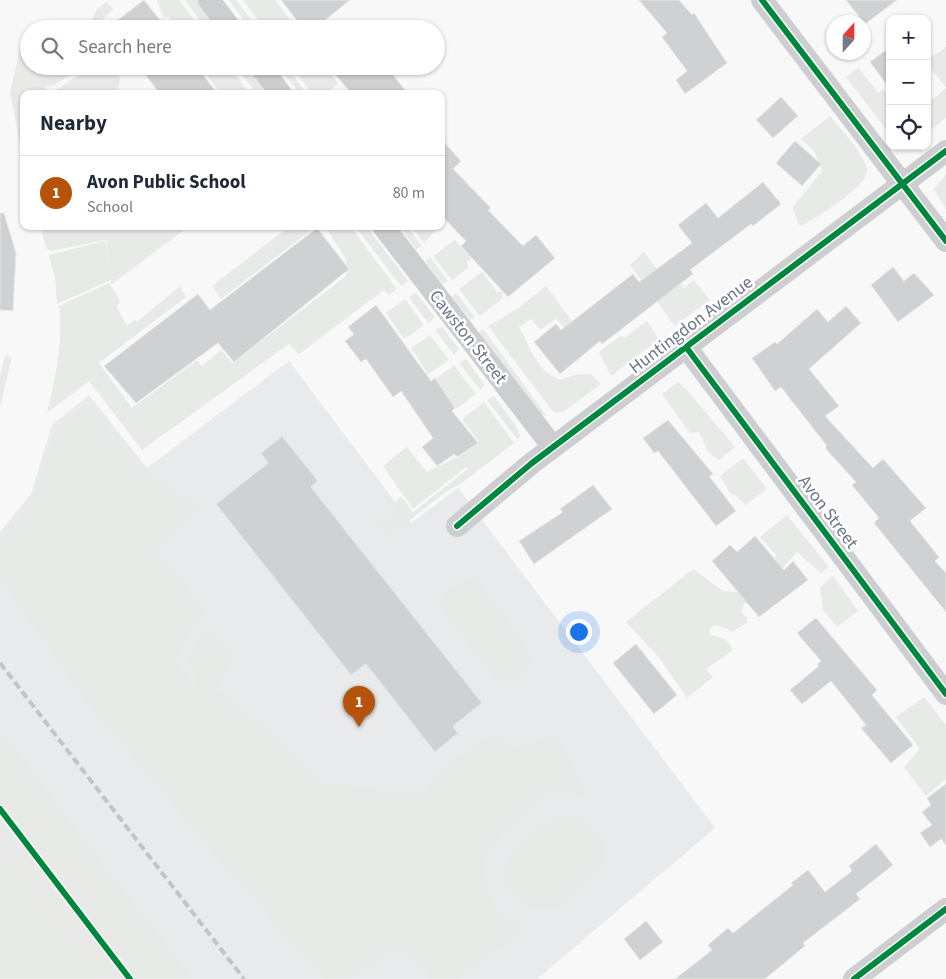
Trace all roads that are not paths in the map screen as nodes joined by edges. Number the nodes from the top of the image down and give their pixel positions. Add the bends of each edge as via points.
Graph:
1 (209, 0) edge
2 (762, 0) edge
3 (224, 20) edge
4 (267, 75) edge
5 (278, 90) edge
6 (946, 151) edge
7 (902, 184) junction
8 (386, 230) edge
9 (946, 241) edge
10 (686, 347) junction
11 (553, 447) junction
12 (457, 526) dead end
13 (946, 694) edge
14 (946, 909) edge
15 (854, 979) edge

1 - 3 street
2 - 7 street
4 - 5 street
6 - 7 street, Huntingdon Avenue
7 - 9 street
7 - 10 street, Huntingdon Avenue
8 - 11 street, Cawston Street
10 - 11 street, Huntingdon Avenue
10 - 13 street, Avon Street
11 - 12 street, Huntingdon Avenue
14 - 15 street

